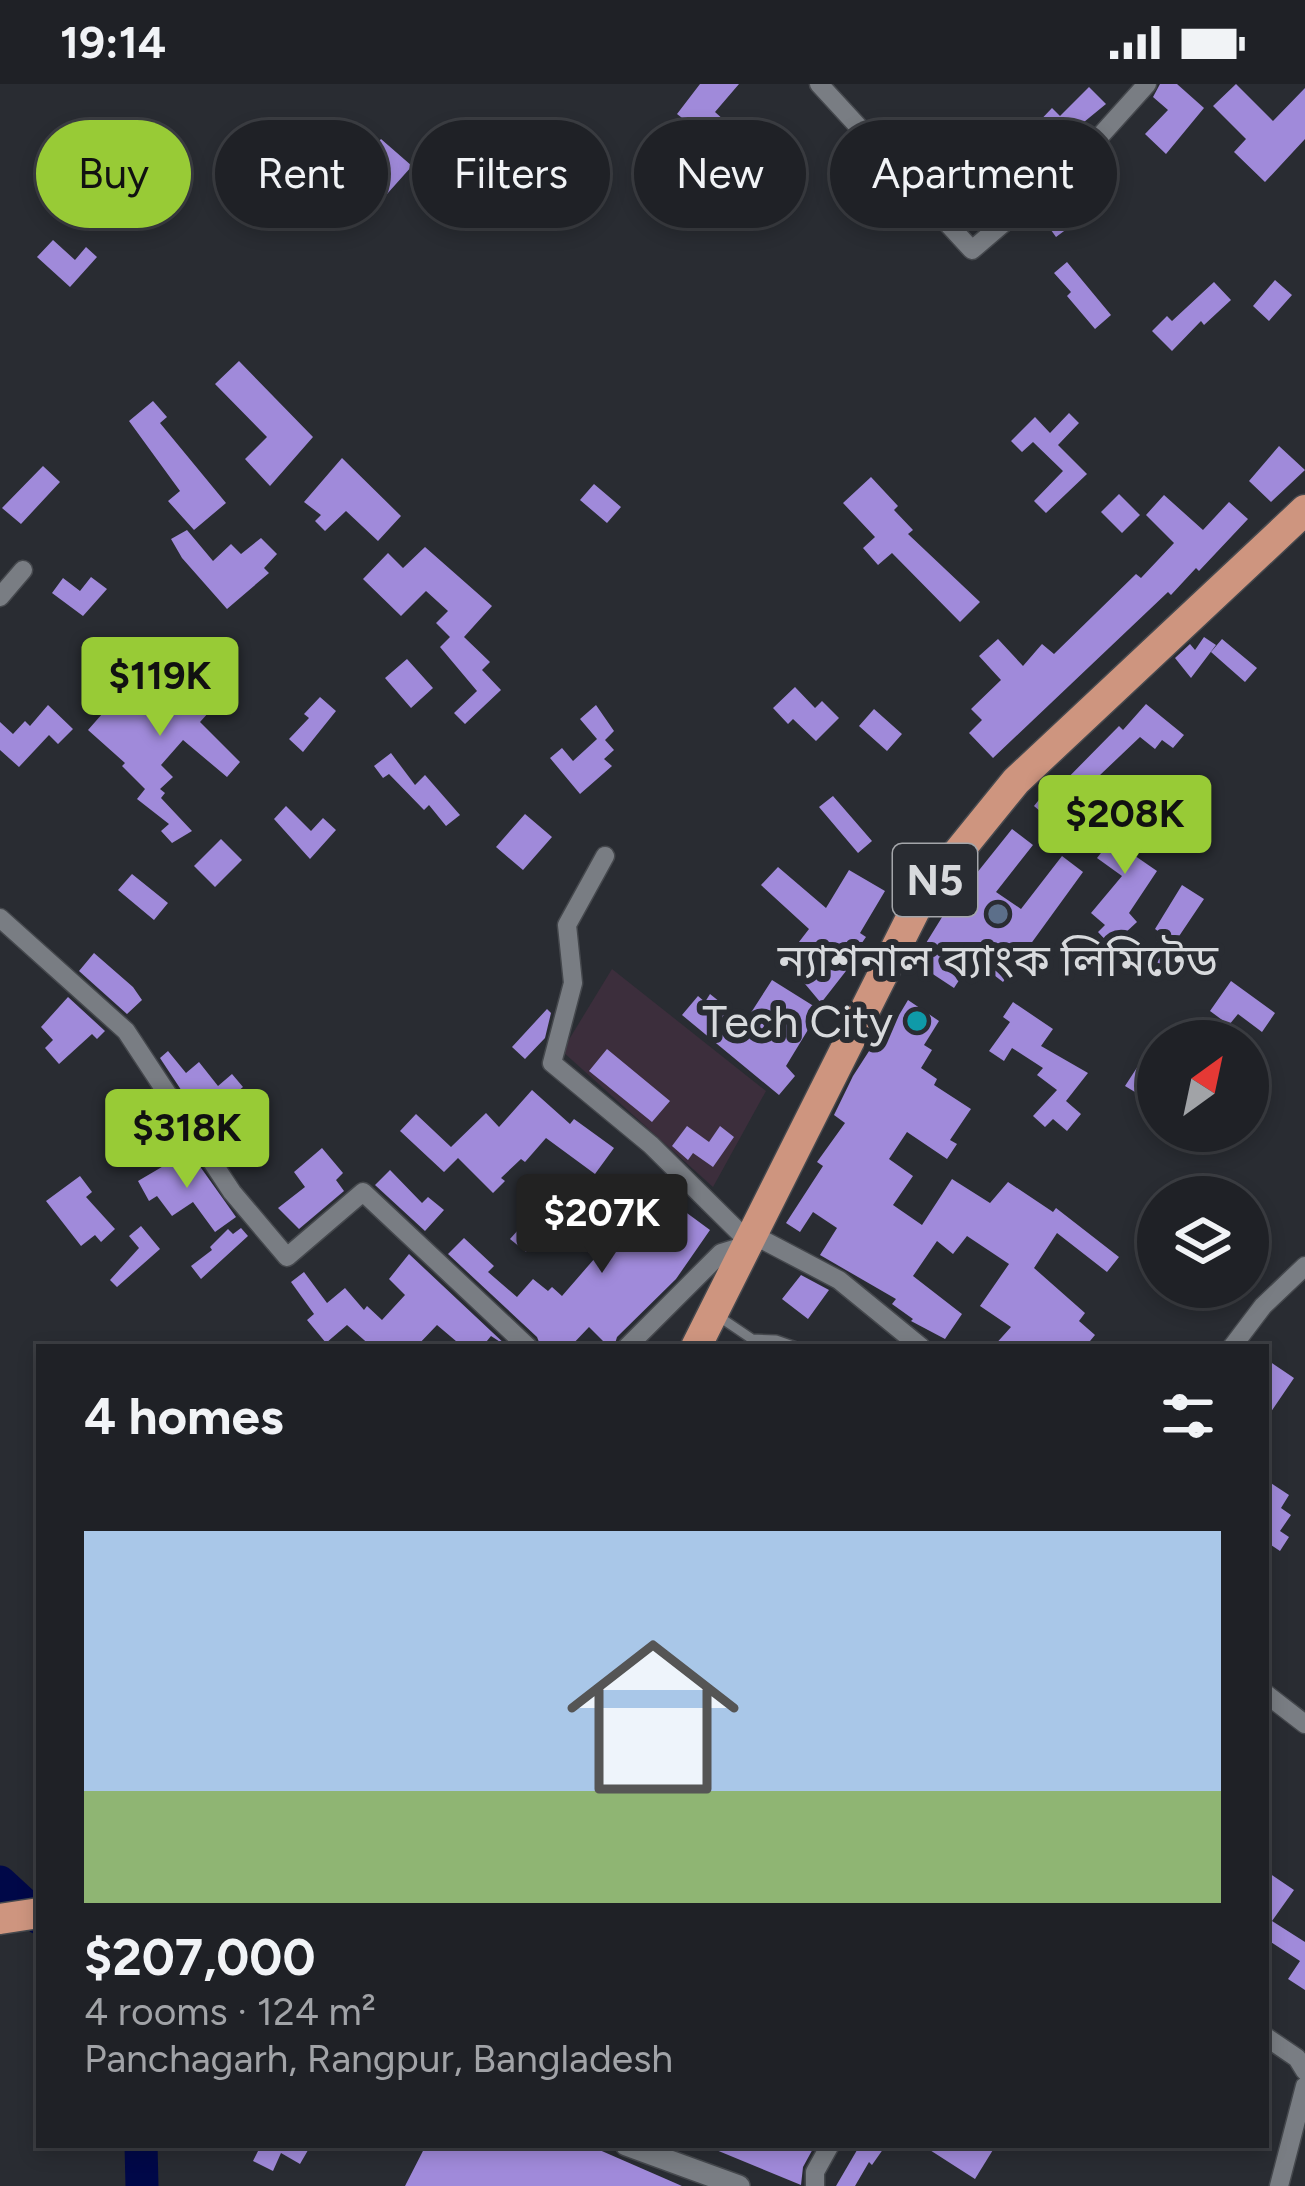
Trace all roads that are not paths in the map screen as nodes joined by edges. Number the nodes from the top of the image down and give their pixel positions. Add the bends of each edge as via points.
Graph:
1 (819, 84) edge
2 (1147, 84) edge
3 (1305, 510) edge
4 (23, 570) dead end
5 (0, 597) edge
6 (605, 856) dead end
7 (0, 918) edge
8 (749, 1242) junction
9 (1305, 1266) edge
10 (713, 1313) junction
11 (754, 1343) edge
12 (525, 1344) edge
13 (630, 1344) edge
14 (698, 1344) edge
15 (787, 1344) edge
16 (917, 1344) edge
17 (1234, 1344) edge
18 (1269, 1696) edge
19 (1305, 1724) edge
20 (36, 1913) edge
21 (0, 1919) edge
22 (1269, 2039) edge
23 (1305, 2071) edge
24 (1305, 2086) edge
25 (634, 2148) edge
26 (828, 2148) edge
27 (739, 2186) edge
28 (815, 2186) edge
29 (1279, 2186) edge

1 - 2 street via 972,250 1084,154
3 - 8 highway, N5 via 967,836 922,898
4 - 5 street
6 - 8 street via 567,925 573,983 552,1064 651,1144
7 - 12 street via 126,1031 232,1192 287,1256 363,1192
8 - 10 highway, N5
8 - 13 street via 721,1253
8 - 16 street via 763,1240 839,1280
9 - 17 street
10 - 11 lane
10 - 14 highway, N5
11 - 15 lane
18 - 19 street
20 - 21 highway
22 - 23 street
24 - 29 street
25 - 27 street
26 - 28 street

